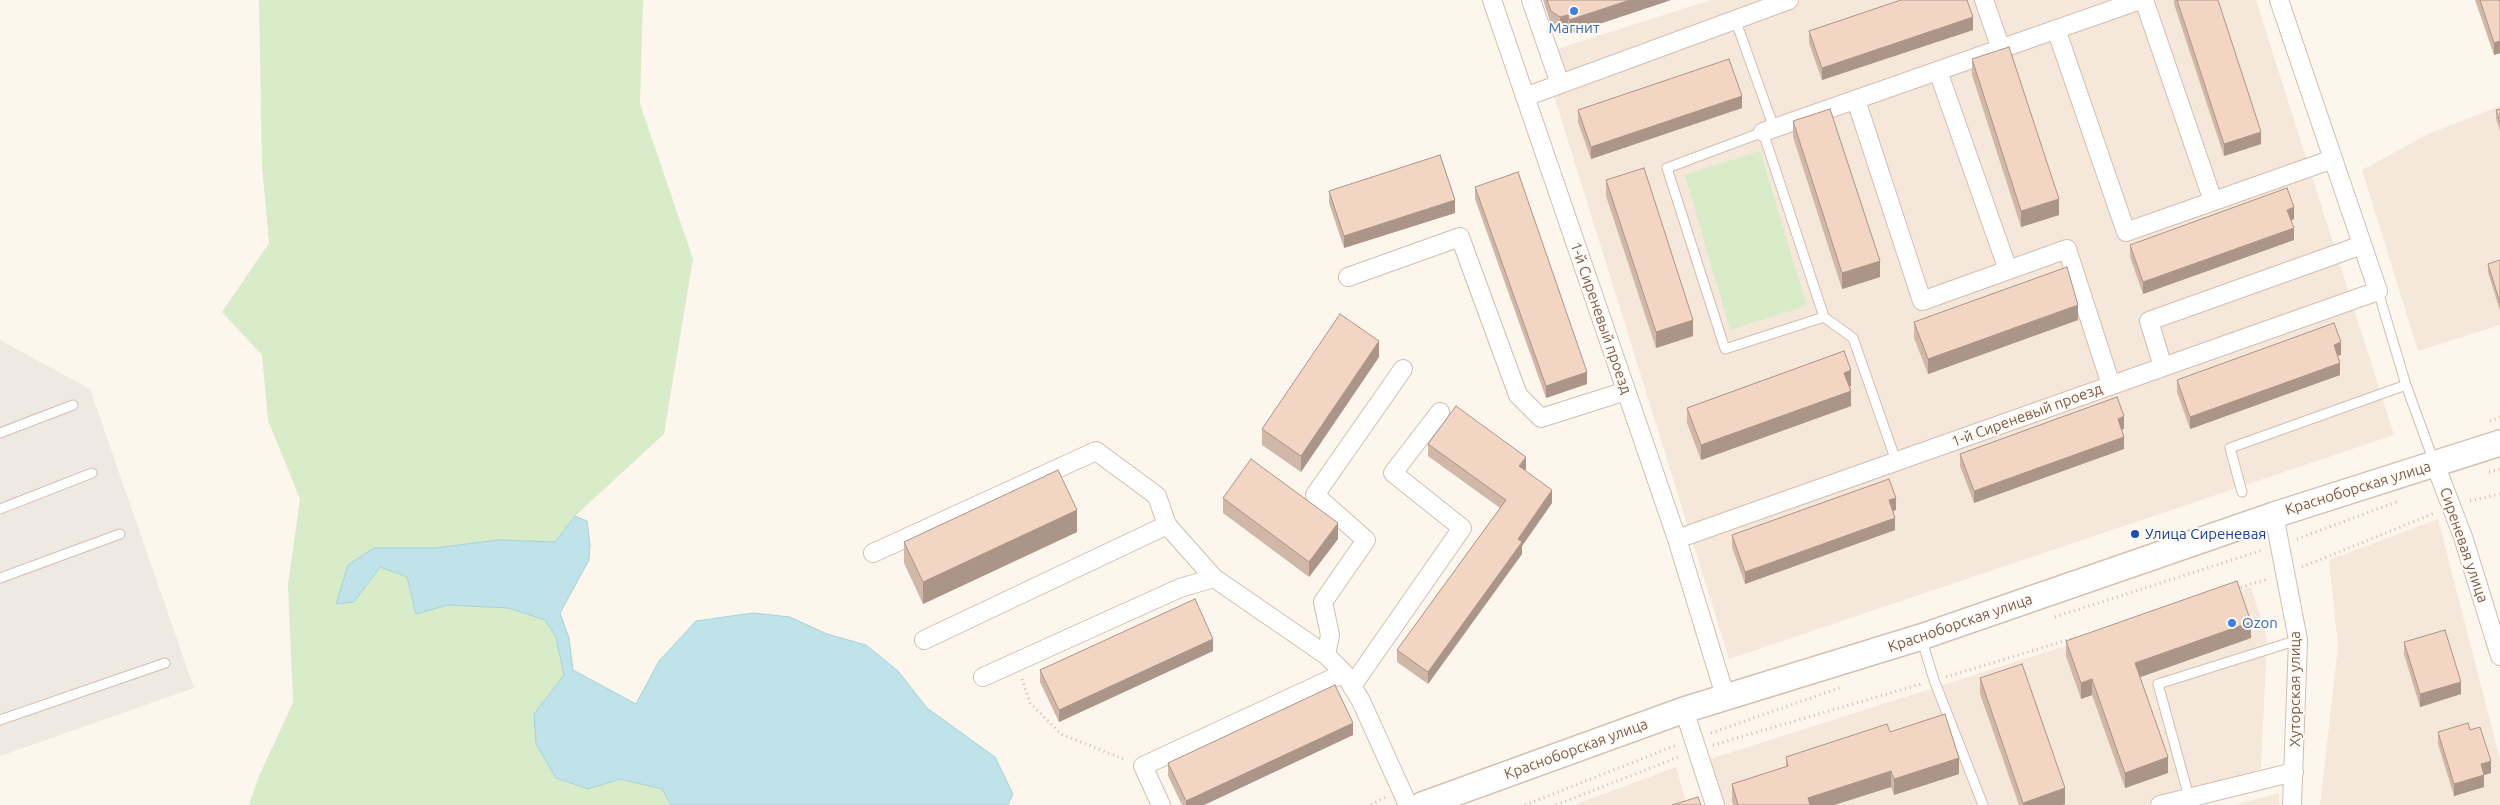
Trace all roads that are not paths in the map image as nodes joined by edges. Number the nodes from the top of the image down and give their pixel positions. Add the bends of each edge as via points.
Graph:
1 (1492, 0) edge
2 (1531, 0) edge
3 (1789, 0) edge
4 (1984, 0) edge
5 (2140, 0) edge
6 (2144, 0) edge
7 (2278, 0) edge
8 (1736, 19) junction
9 (2056, 29) junction
10 (2001, 48) junction
11 (1938, 71) junction
12 (1560, 84) junction
13 (1525, 97) junction
14 (1856, 100) junction
15 (1763, 132) junction
16 (2333, 159) junction
17 (2213, 201) junction
18 (2362, 245) junction
19 (2008, 270) junction
20 (1348, 277) dead end
21 (2378, 291) junction
22 (1824, 317) junction
23 (2163, 367) junction
24 (1403, 369) dead end
25 (2111, 385) junction
26 (2406, 385) junction
27 (1626, 391) junction
28 (73, 405) dead end
29 (1440, 412) dead end
30 (0, 432) edge
31 (2500, 443) edge
32 (1896, 461) junction
33 (2435, 464) junction
34 (92, 473) dead end
35 (2242, 492) dead end
36 (0, 509) edge
37 (2274, 515) junction
38 (1168, 525) junction
39 (120, 534) dead end
40 (1677, 539) junction
41 (873, 553) dead end
42 (0, 578) edge
43 (1214, 578) junction
44 (1920, 637) junction
45 (924, 640) dead end
46 (2298, 640) junction
47 (1326, 655) junction
48 (2500, 656) edge
49 (165, 663) dead end
50 (983, 677) dead end
51 (1348, 679) junction
52 (1726, 699) junction
53 (1684, 710) junction
54 (0, 720) edge
55 (2294, 772) junction
56 (2189, 797) junction
57 (1422, 804) edge
58 (1162, 805) edge
59 (1714, 805) edge
60 (1982, 805) edge
61 (2160, 805) edge
62 (2292, 805) edge

1 - 13 street, 1-й Сиреневый проезд
2 - 12 street
3 - 8 street
4 - 10 street
5 - 9 street
6 - 17 street
7 - 16 street
8 - 12 street
8 - 15 lane via 1774,128
9 - 10 street
9 - 17 street via 2126,232
10 - 11 street
11 - 14 street
11 - 19 street
12 - 13 street
13 - 27 street, 1-й Сиреневый проезд
14 - 15 street
14 - 19 street via 1922,302
15 - 22 lane
15 - 22 lane via 1667,168 1725,350
16 - 17 street
16 - 18 street
18 - 21 street
18 - 23 street via 2149,321
19 - 25 street via 2067,250
20 - 27 street via 1460,237 1518,395 1541,418
21 - 23 street, 1-й Сиреневый проезд
21 - 26 lane
22 - 32 lane via 1853,338
23 - 25 street, 1-й Сиреневый проезд
24 - 47 street via 1315,495 1366,540 1323,602 1330,634
25 - 32 street, 1-й Сиреневый проезд
26 - 33 lane
26 - 35 lane via 2230,448
27 - 40 street, 1-й Сиреневый проезд
28 - 30 lane
29 - 51 street via 1393,473 1462,528
31 - 33 street, Красноборская улица
32 - 40 street, 1-й Сиреневый проезд
33 - 37 street, Красноборская улица
33 - 48 street, Сиреневая улица via 2464,537
34 - 36 lane
37 - 44 street, Красноборская улица
37 - 46 street, Хуторская улица
38 - 41 street via 1157,496 1096,451
38 - 43 street
38 - 45 street
39 - 42 lane
40 - 52 street, 1-й Сиреневый проезд
43 - 47 street
43 - 50 street via 1180,588
44 - 52 street, Красноборская улица
44 - 60 lane
46 - 55 street, Хуторская улица
46 - 56 lane via 2158,684
47 - 51 street
49 - 54 lane
51 - 57 street
51 - 58 street via 1143,766
52 - 53 street, Красноборская улица
53 - 57 street, Красноборская улица
53 - 59 street
55 - 56 street
55 - 62 street, Хуторская улица
56 - 61 street

